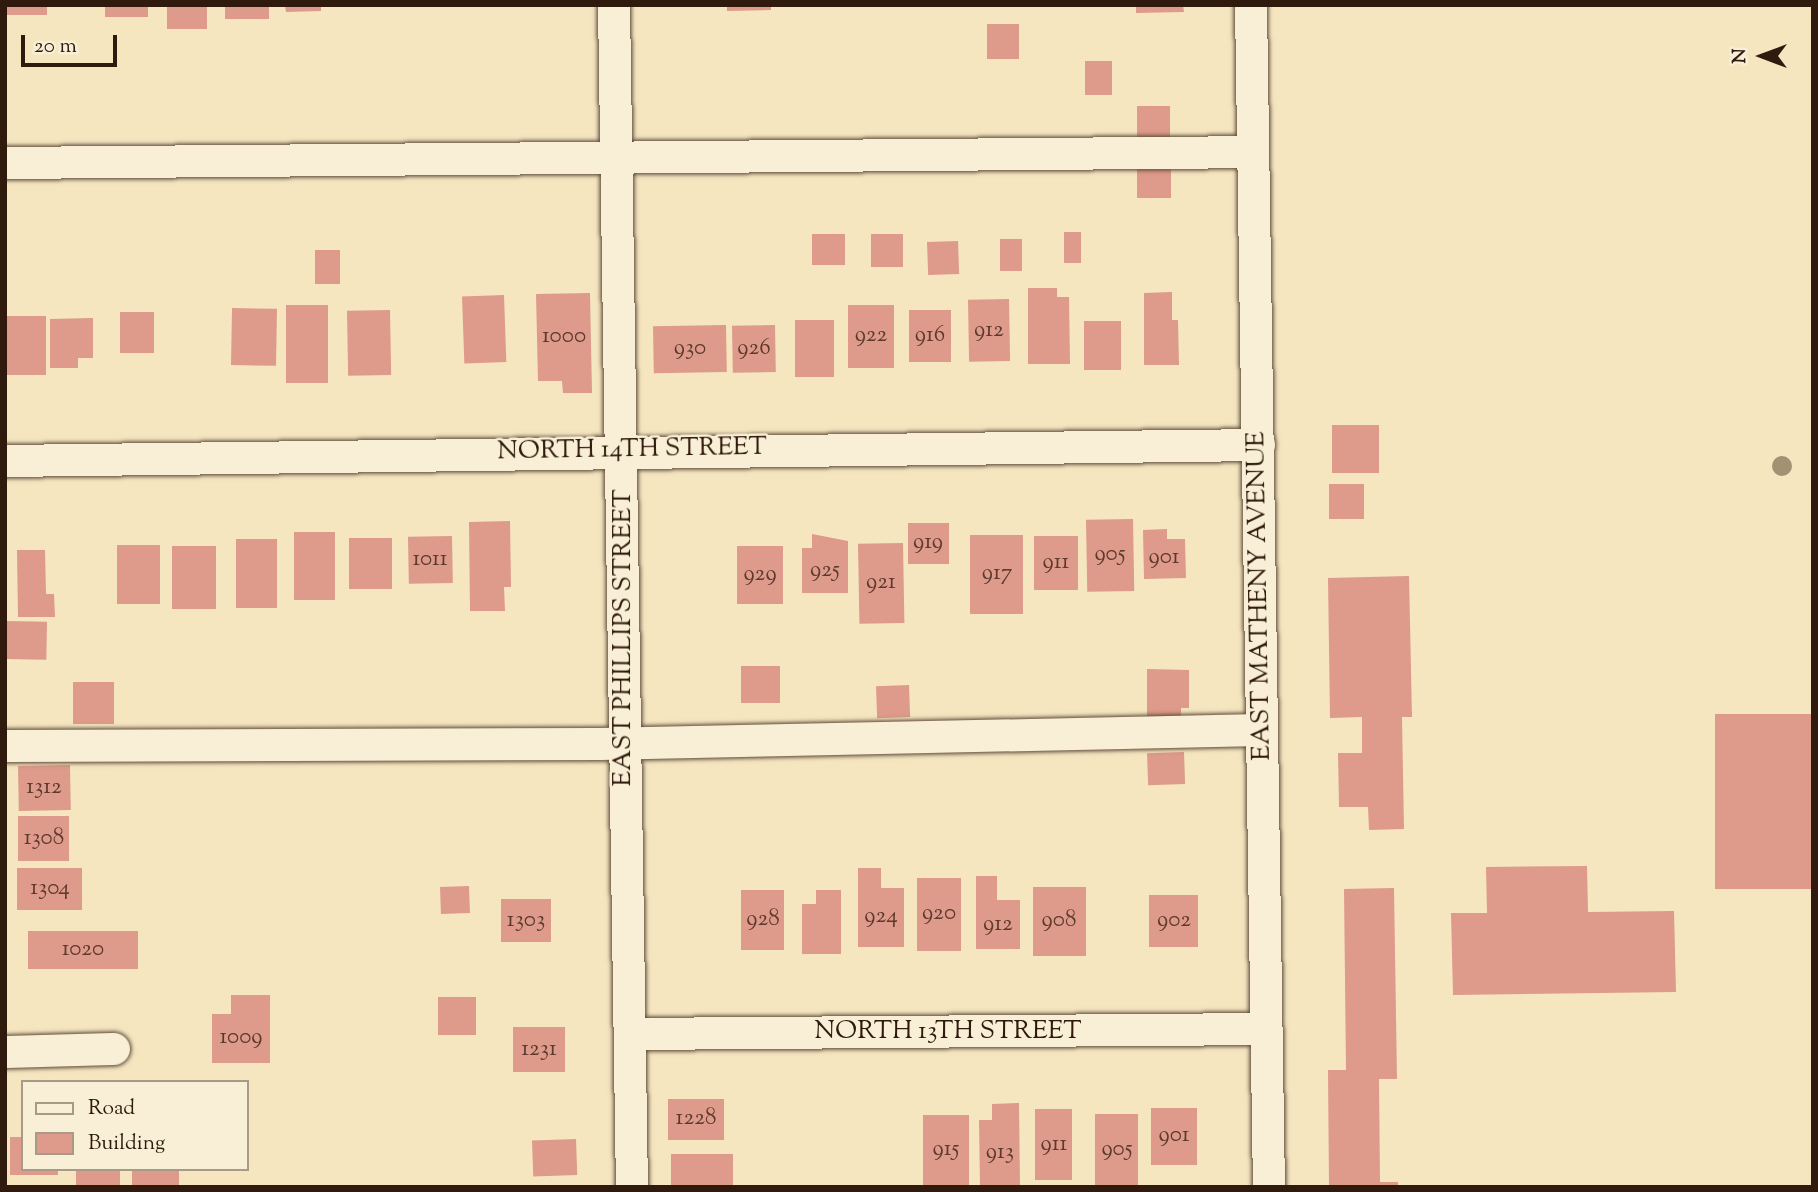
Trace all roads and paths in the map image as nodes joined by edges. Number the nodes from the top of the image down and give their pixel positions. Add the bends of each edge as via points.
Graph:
1 (614, 5) edge
2 (1251, 5) edge
3 (1253, 152) junction
4 (618, 159) junction
5 (5, 163) edge
6 (1259, 445) junction
7 (623, 450) junction
8 (5, 461) edge
9 (1261, 730) junction
10 (624, 743) junction
11 (5, 746) edge
12 (1265, 1029) junction
13 (631, 1034) junction
14 (114, 1049) dead end
15 (5, 1052) edge
16 (632, 1187) edge
17 (1269, 1187) edge

1 - 4 street, EAST PHILLIPS STREET
2 - 3 street, EAST MATHENY AVENUE
3 - 4 street
3 - 6 street, EAST MATHENY AVENUE
4 - 5 street
4 - 7 street, EAST PHILLIPS STREET
6 - 7 street, NORTH 14TH STREET
6 - 9 street, EAST MATHENY AVENUE
7 - 8 street, NORTH 14TH STREET
7 - 10 street, EAST PHILLIPS STREET
9 - 10 street
9 - 12 street, EAST MATHENY AVENUE
10 - 11 street
10 - 13 street, EAST PHILLIPS STREET
12 - 13 street, NORTH 13TH STREET
12 - 17 street, EAST MATHENY AVENUE
13 - 16 street, EAST PHILLIPS STREET
14 - 15 street

